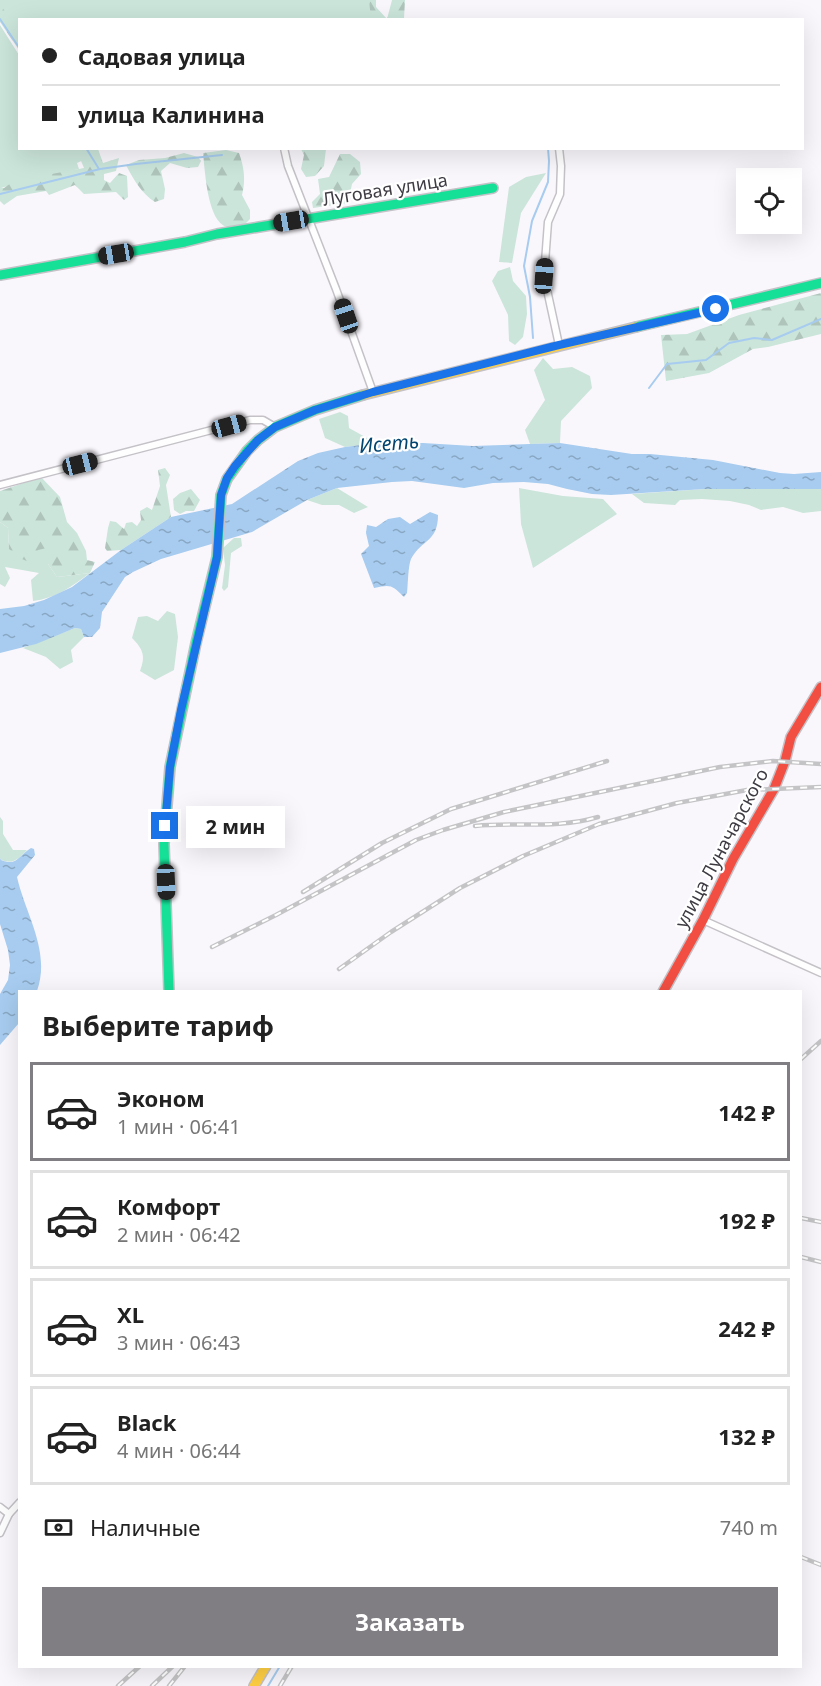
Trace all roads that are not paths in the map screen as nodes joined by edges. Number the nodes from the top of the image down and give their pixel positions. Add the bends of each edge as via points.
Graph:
1 (284, 150) edge
2 (559, 150) edge
3 (493, 188) dead end
4 (309, 218) junction
5 (0, 275) edge
6 (821, 283) edge
7 (559, 345) junction
8 (373, 392) junction
9 (275, 427) junction
10 (0, 485) edge
11 (821, 687) edge
12 (703, 920) junction
13 (821, 973) edge
14 (169, 990) edge
15 (664, 990) edge
16 (18, 1504) edge
17 (0, 1507) edge
18 (9, 1514) junction
19 (0, 1533) edge
20 (265, 1668) edge
21 (254, 1686) edge

1 - 4 street
2 - 7 street via 560,194 548,222 544,276
3 - 4 main road, Луговая улица
4 - 5 main road, Луговая улица
4 - 8 street
6 - 7 main road
7 - 8 main road
8 - 9 main road
9 - 10 street via 263,420 250,420
9 - 14 main road via 235,466 221,495 217,557 195,643 165,807
11 - 12 main road, улица Луначарского via 791,737 774,789
12 - 13 street
12 - 15 main road, улица Луначарского
16 - 18 street
17 - 18 street
18 - 19 street
20 - 21 main road

